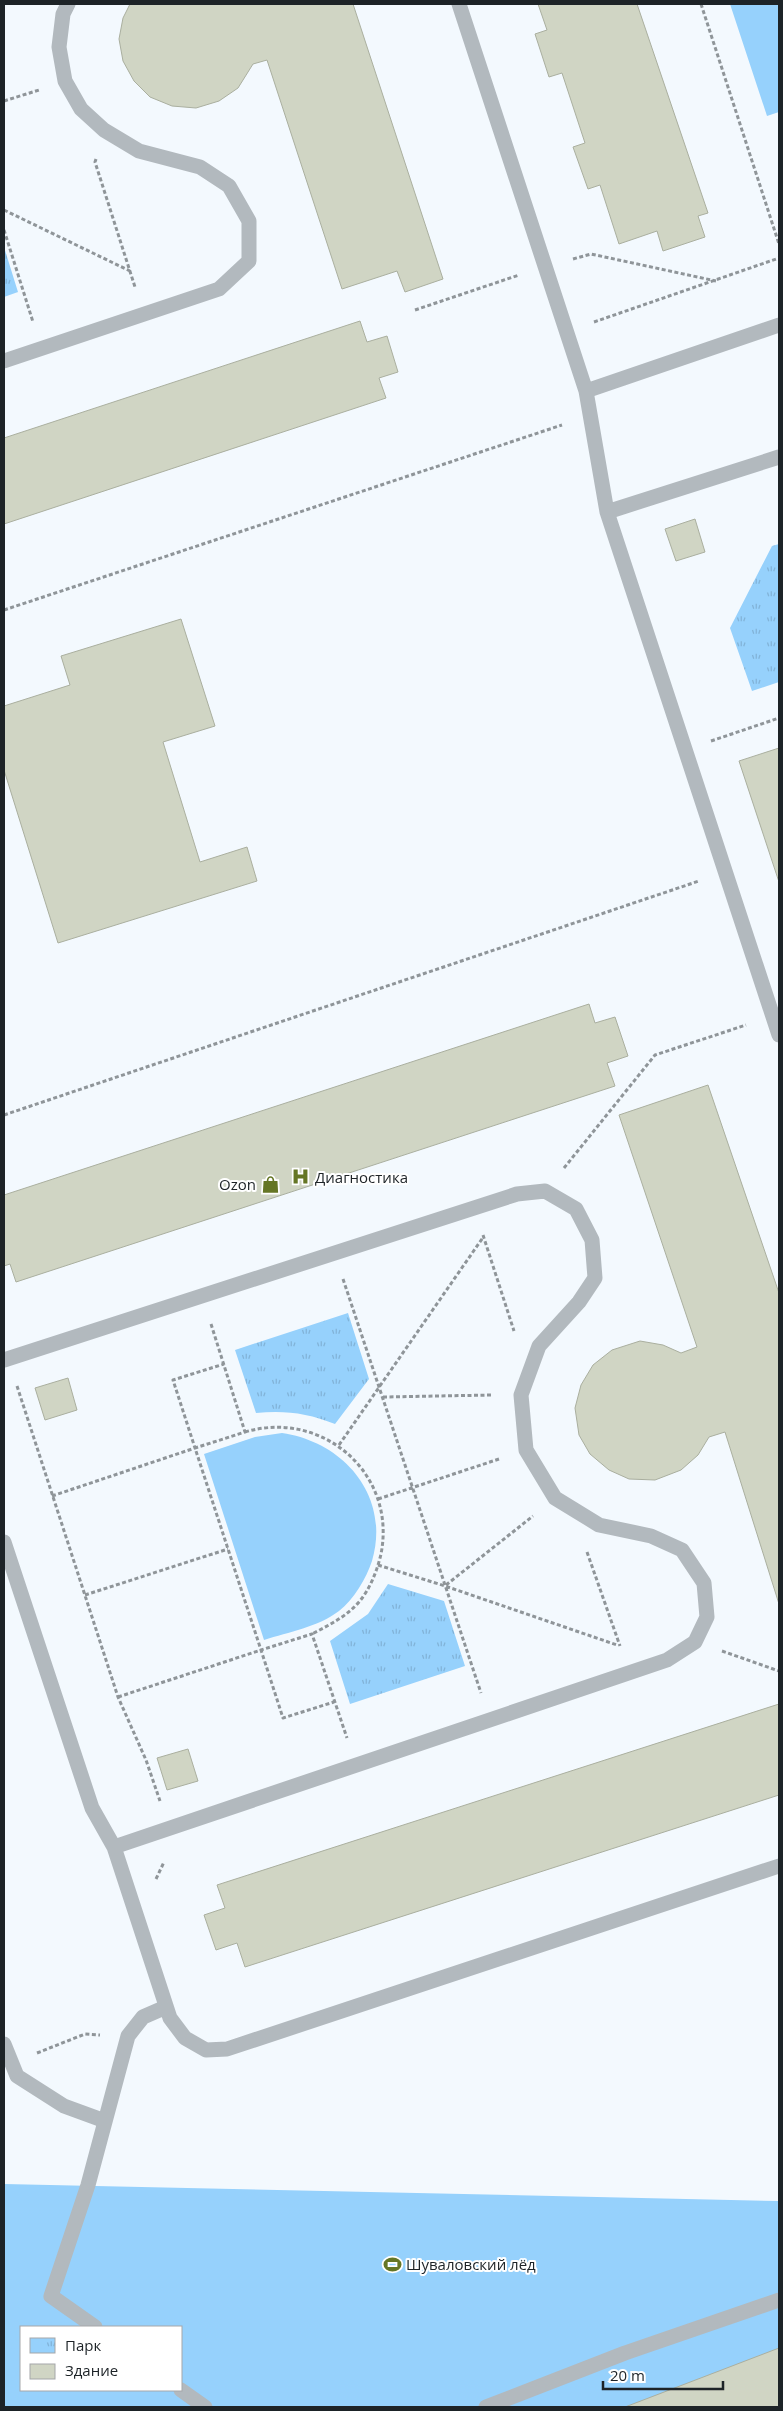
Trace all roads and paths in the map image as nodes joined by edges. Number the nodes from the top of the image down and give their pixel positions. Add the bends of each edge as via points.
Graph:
1 (68, 4) edge
2 (459, 4) edge
3 (701, 4) edge
4 (65, 81) junction
5 (4, 101) edge
6 (104, 130) junction
7 (4, 210) edge
8 (4, 230) edge
9 (779, 244) edge
10 (779, 258) edge
11 (547, 267) junction
12 (130, 271) junction
13 (716, 281) junction
14 (415, 310) dead end
15 (145, 314) junction
16 (779, 325) edge
17 (567, 330) junction
18 (41, 348) junction
19 (4, 360) edge
20 (586, 391) junction
21 (591, 415) junction
22 (779, 457) edge
23 (607, 512) junction
24 (4, 610) edge
25 (779, 718) edge
26 (685, 750) junction
27 (726, 872) junction
28 (773, 1017) junction
29 (779, 1035) edge
30 (4, 1115) edge
31 (545, 1191) junction
32 (475, 1208) junction
33 (484, 1236) junction
34 (334, 1254) junction
35 (202, 1297) junction
36 (539, 1346) junction
37 (4, 1360) edge
38 (224, 1364) junction
39 (379, 1387) junction
40 (521, 1395) junction
41 (383, 1397) junction
42 (31, 1426) dead end
43 (245, 1432) junction
44 (339, 1445) junction
45 (195, 1448) junction
46 (526, 1450) junction
47 (413, 1488) junction
48 (52, 1496) junction
49 (555, 1498) junction
50 (378, 1499) junction
51 (599, 1525) junction
52 (4, 1542) edge
53 (228, 1549) junction
54 (378, 1565) junction
55 (445, 1586) junction
56 (85, 1595) junction
57 (312, 1634) junction
58 (695, 1642) junction
59 (620, 1646) junction
60 (261, 1650) junction
61 (779, 1671) edge
62 (629, 1673) junction
63 (118, 1696) junction
64 (334, 1702) junction
65 (489, 1720) junction
66 (146, 1760) dead end
67 (356, 1766) junction
68 (114, 1847) junction
69 (170, 1859) dead end
70 (779, 1866) edge
71 (155, 1882) dead end
72 (166, 2007) junction
73 (128, 2036) junction
74 (4, 2044) edge
75 (12, 2063) junction
76 (105, 2121) junction
77 (779, 2300) edge
78 (94, 2326) edge
79 (181, 2391) edge
80 (205, 2407) edge
81 (486, 2407) edge

1 - 4 lane via 62,14 59,47
2 - 11 lane
3 - 9 path
4 - 5 path
4 - 6 lane via 82,109
6 - 12 path via 95,162
6 - 15 lane via 139,151 200,167 229,186 249,221 249,261 219,289
7 - 12 path
8 - 18 path
10 - 13 path
11 - 13 path via 591,254
11 - 14 path
11 - 17 lane
12 - 15 path
13 - 17 path
15 - 18 lane
16 - 20 lane
17 - 20 lane
18 - 19 lane
20 - 21 lane
21 - 23 lane
21 - 24 path
22 - 23 lane
23 - 26 lane
25 - 26 path
26 - 27 lane
27 - 28 lane
27 - 30 path
28 - 29 lane
28 - 31 path via 655,1055
31 - 32 lane via 516,1194
31 - 36 lane via 576,1208 592,1240 595,1278 579,1302
32 - 33 path
32 - 34 lane
33 - 36 path via 514,1331
33 - 39 path
34 - 35 lane
34 - 39 path
35 - 37 lane
35 - 38 path
36 - 40 lane
38 - 43 path
38 - 45 path via 173,1380
39 - 41 path
39 - 44 path
40 - 41 path
40 - 46 lane
41 - 47 path
42 - 48 path
43 - 44 path via 263,1427 303,1429
43 - 45 path
44 - 50 path via 355,1462
45 - 48 path
45 - 53 path
46 - 47 path
46 - 49 lane
47 - 50 path
47 - 55 path
48 - 56 path
49 - 51 lane
49 - 55 path
50 - 54 path via 383,1522
51 - 58 lane via 651,1536 682,1550 704,1583 707,1617
51 - 59 path via 586,1550
52 - 68 lane via 92,1808
53 - 56 path
53 - 60 path
54 - 55 path
54 - 57 path via 360,1602 341,1619
55 - 59 path
55 - 65 path
56 - 63 path
57 - 60 path
57 - 64 path
58 - 61 path
58 - 62 lane via 667,1660
59 - 62 path
60 - 63 path
60 - 64 path via 283,1718
62 - 65 lane
63 - 66 path
64 - 67 path
65 - 67 lane
67 - 68 lane
68 - 72 lane
69 - 71 path via 162,1864
70 - 72 lane via 228,2050 206,2050 186,2038 170,2018
72 - 73 lane via 143,2017
73 - 75 path via 85,2034
73 - 76 lane
74 - 75 lane
75 - 76 lane via 18,2076 64,2106
76 - 78 lane via 88,2185 51,2296
77 - 81 lane via 625,2353
79 - 80 lane

